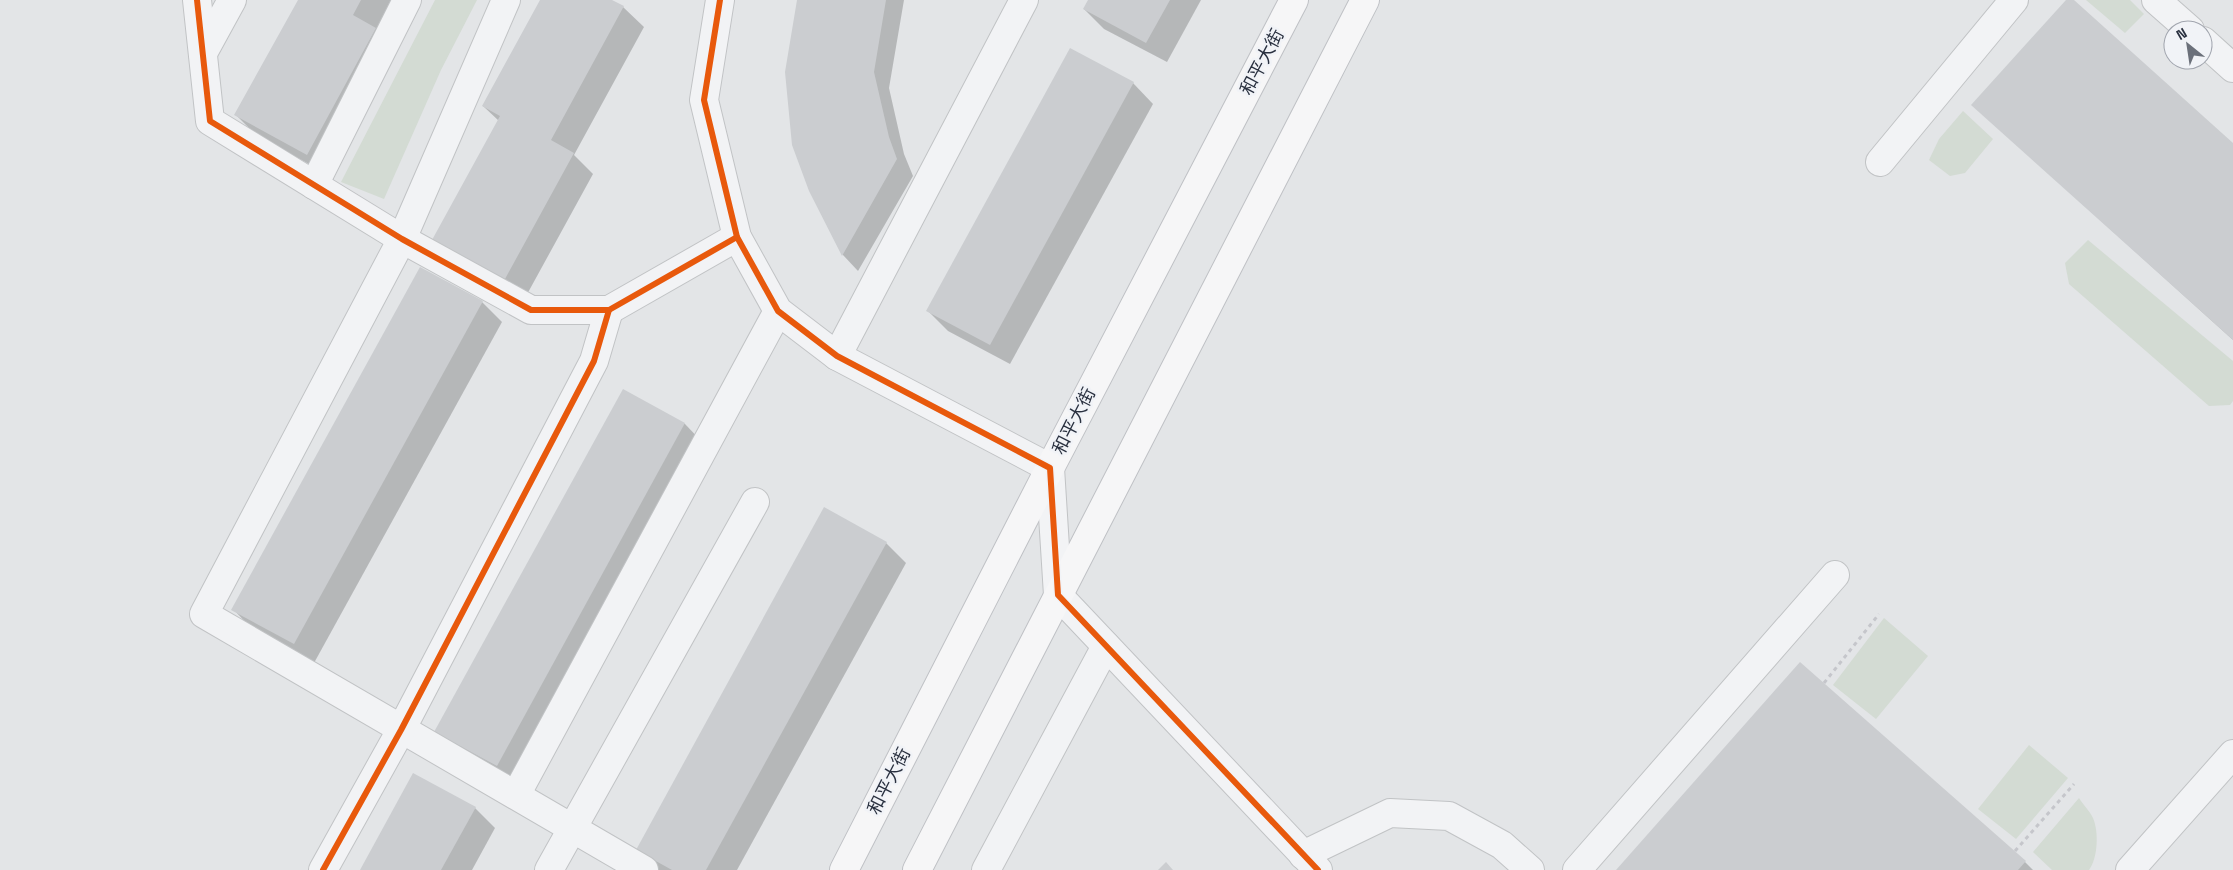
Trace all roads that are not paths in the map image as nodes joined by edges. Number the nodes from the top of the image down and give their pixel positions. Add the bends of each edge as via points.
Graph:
1 (197, 0) edge
2 (232, 0) edge
3 (407, 0) edge
4 (506, 0) edge
5 (720, 0) edge
6 (1024, 0) edge
7 (1294, 0) edge
8 (1365, 0) edge
9 (2014, 0) edge
10 (2156, 0) edge
11 (2179, 20) edge
12 (2213, 50) edge
13 (203, 53) junction
14 (2233, 68) edge
15 (1880, 162) dead end
16 (314, 185) junction
17 (738, 237) junction
18 (402, 239) junction
19 (609, 310) junction
20 (778, 311) junction
21 (837, 356) junction
22 (1050, 468) junction
23 (755, 502) dead end
24 (1835, 575) dead end
25 (1058, 595) junction
26 (1106, 646) junction
27 (401, 730) junction
28 (2233, 754) edge
29 (516, 795) junction
30 (572, 828) junction
31 (1311, 862) edge
32 (323, 870) edge
33 (549, 870) edge
34 (644, 870) edge
35 (844, 870) edge
36 (917, 870) edge
37 (986, 870) edge
38 (1530, 870) edge
39 (1577, 870) edge
40 (2130, 870) edge

1 - 13 street
2 - 13 street
3 - 16 street
4 - 18 street
5 - 17 street via 704,100
6 - 21 street
7 - 22 main road, 和平大街
8 - 25 main road
9 - 15 street
10 - 11 street
12 - 14 street
13 - 16 street via 210,121
16 - 18 street
17 - 19 street
17 - 20 street
18 - 19 street via 531,310
18 - 27 street via 204,614
19 - 27 street via 594,361
20 - 21 street
20 - 29 street
21 - 22 street
22 - 25 street
22 - 35 main road, 和平大街
23 - 30 street
24 - 39 street
25 - 26 street
25 - 36 main road
26 - 31 street
26 - 37 street
27 - 29 street
27 - 32 street
28 - 40 street
29 - 30 street
30 - 33 street
30 - 34 street
31 - 38 street via 1390,813 1449,816 1502,844

